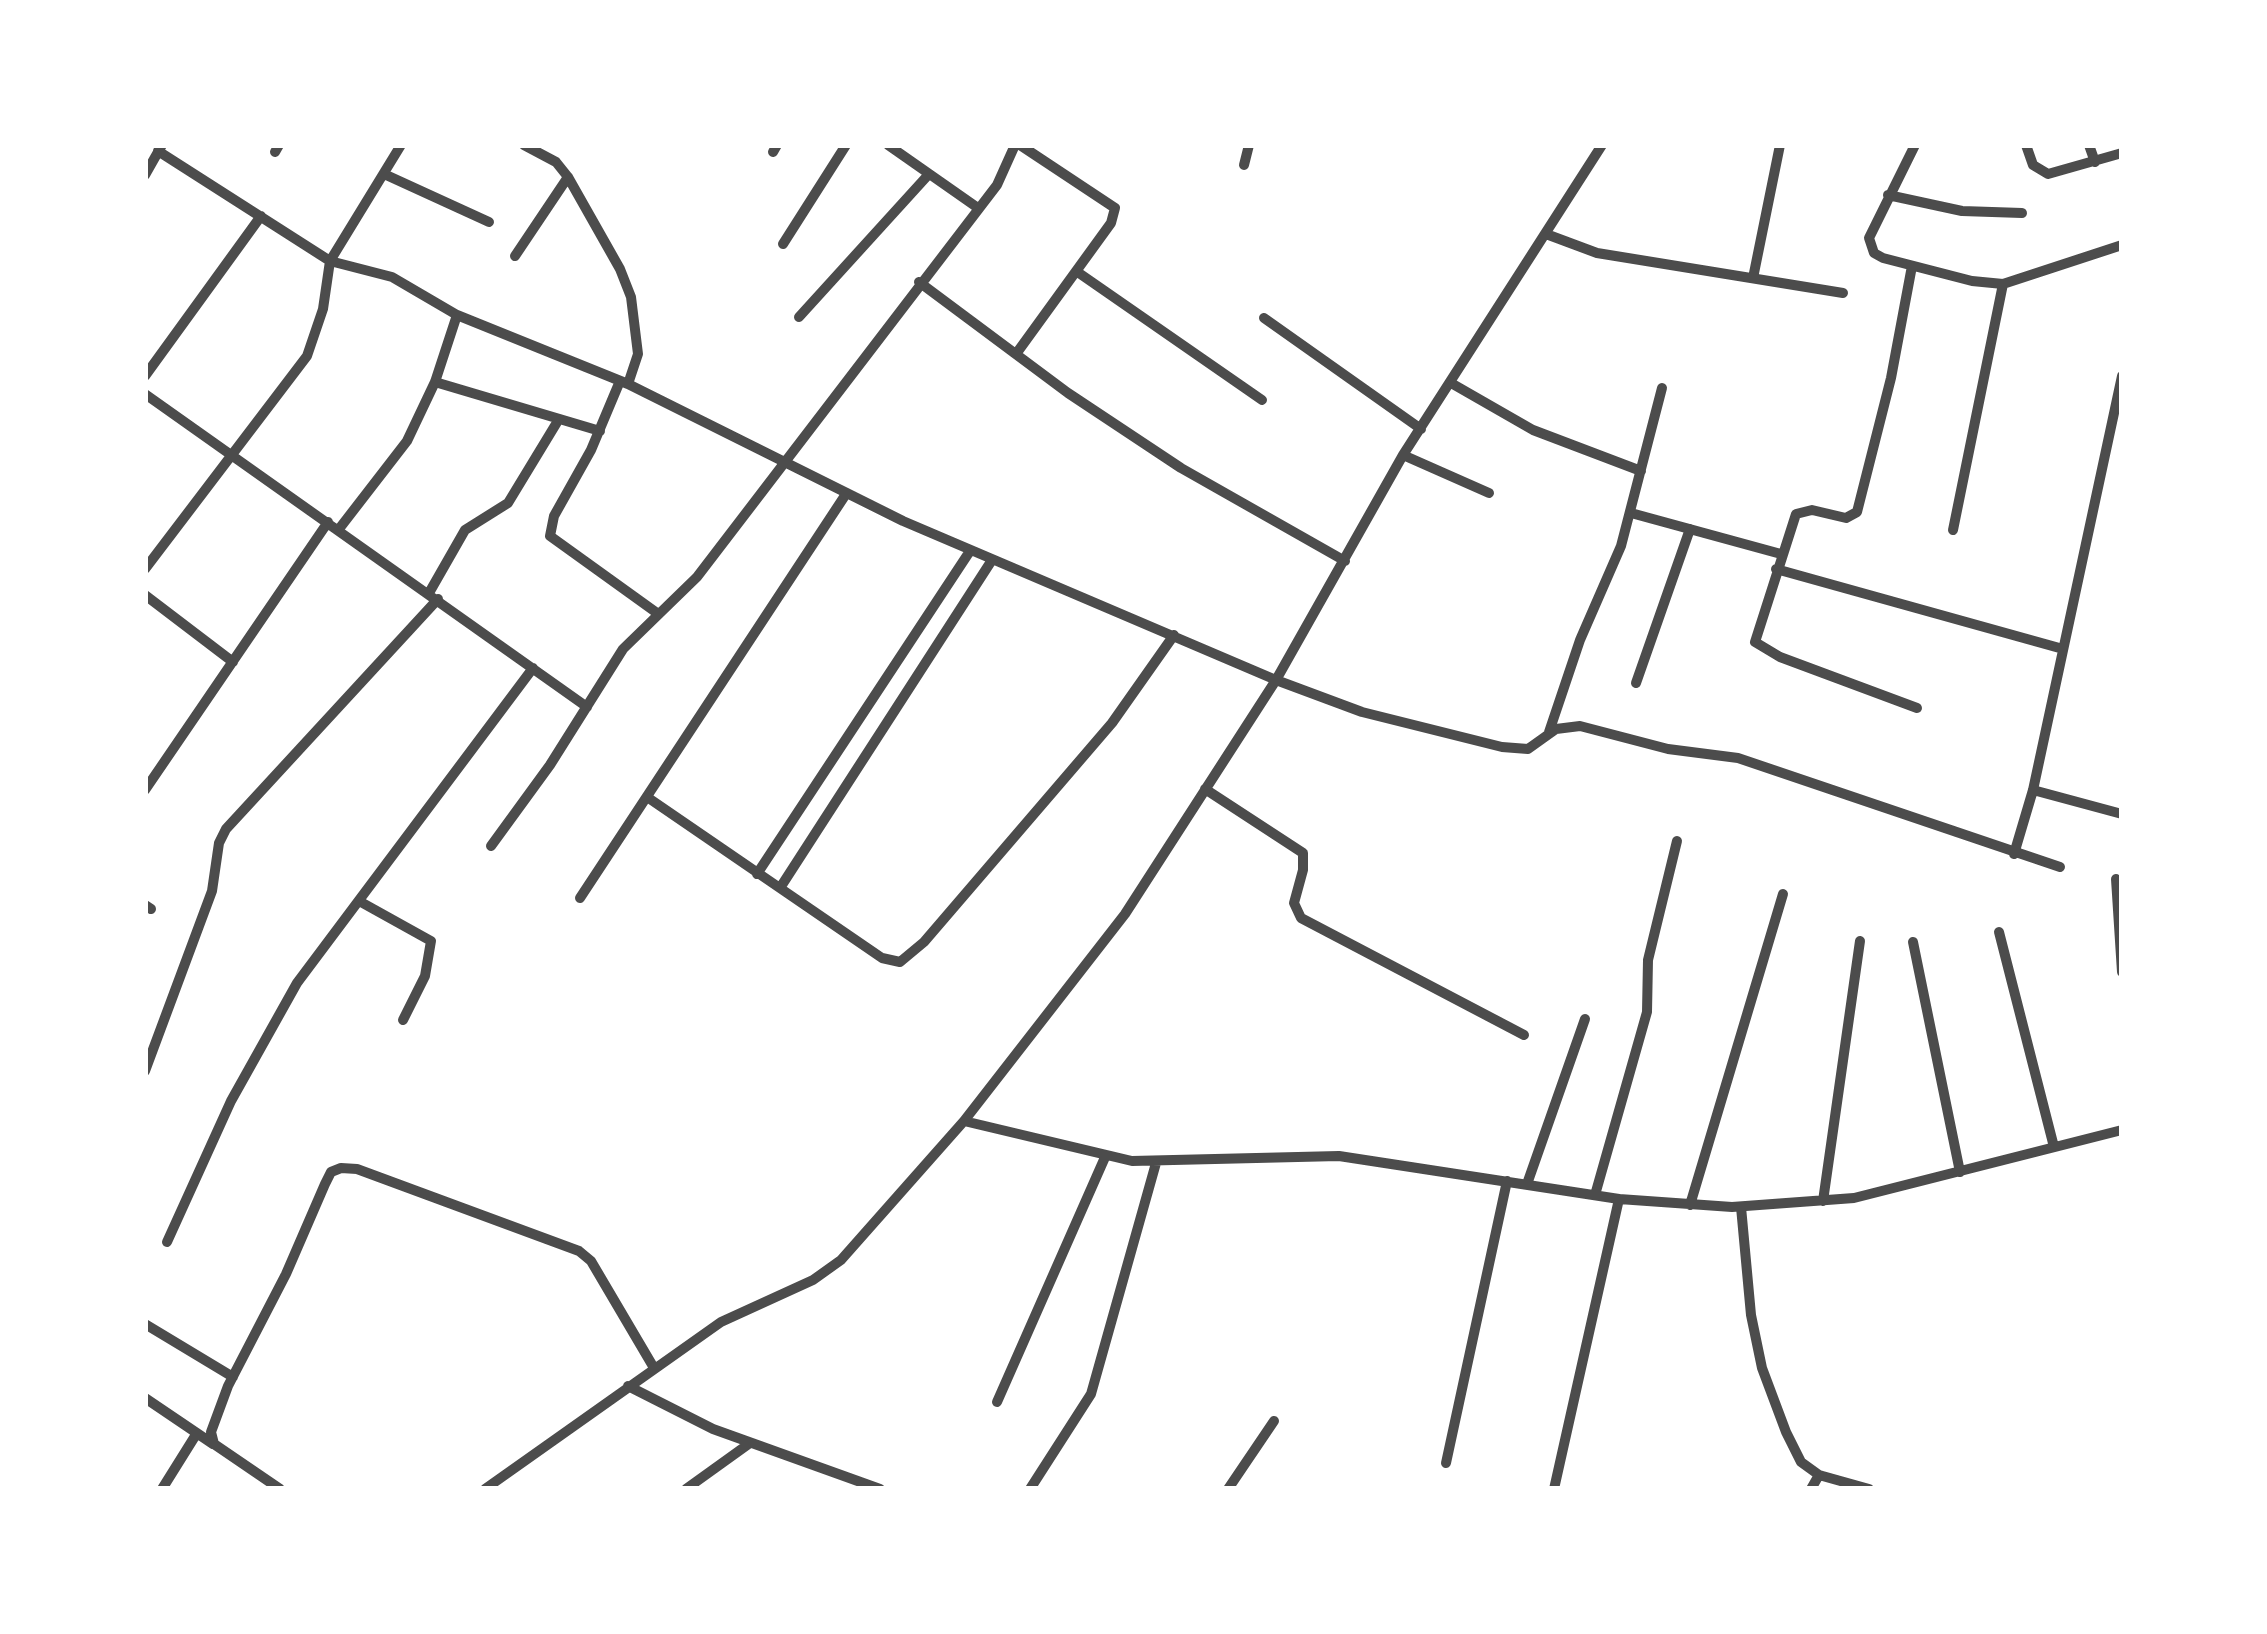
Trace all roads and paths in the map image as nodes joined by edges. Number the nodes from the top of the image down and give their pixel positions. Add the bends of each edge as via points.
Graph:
1 (402, 145) edge
2 (524, 145) edge
3 (846, 145) edge
4 (888, 145) edge
5 (1018, 145) edge
6 (1249, 145) edge
7 (1602, 145) edge
8 (1780, 145) edge
9 (1916, 145) edge
10 (2026, 145) edge
11 (2089, 145) edge
12 (160, 148) edge
13 (2122, 153) edge
14 (2095, 162) junction
15 (1244, 165) dead end
16 (384, 174) junction
17 (929, 174) junction
18 (145, 175) edge
19 (568, 177) junction
20 (1888, 195) junction
21 (978, 208) junction
22 (2022, 213) dead end
23 (261, 216) junction
24 (488, 222) dead end
25 (1546, 234) junction
26 (784, 244) dead end
27 (2122, 245) edge
28 (516, 256) dead end
29 (330, 261) junction
30 (1912, 266) junction
31 (1076, 271) junction
32 (1753, 278) junction
33 (919, 282) junction
34 (2003, 284) junction
35 (1843, 293) dead end
36 (457, 315) junction
37 (800, 316) dead end
38 (1264, 318) dead end
39 (1016, 354) junction
40 (145, 376) edge
41 (2122, 376) edge
42 (435, 382) junction
43 (624, 382) junction
44 (1450, 383) junction
45 (1662, 388) dead end
46 (145, 394) edge
47 (1262, 400) dead end
48 (560, 419) junction
49 (1421, 429) junction
50 (600, 431) junction
51 (231, 454) junction
52 (1403, 455) junction
53 (782, 461) junction
54 (1641, 472) junction
55 (1489, 492) dead end
56 (846, 494) junction
57 (1630, 513) junction
58 (328, 522) junction
59 (1690, 529) junction
60 (339, 530) junction
61 (1953, 530) dead end
62 (970, 551) junction
63 (1782, 554) junction
64 (992, 560) junction
65 (1344, 561) junction
66 (145, 569) edge
67 (1776, 569) junction
68 (145, 594) edge
69 (434, 596) junction
70 (658, 613) junction
71 (1174, 635) junction
72 (2063, 650) junction
73 (233, 662) junction
74 (533, 668) junction
75 (1276, 680) junction
76 (1636, 683) dead end
77 (588, 707) junction
78 (1917, 708) dead end
79 (1549, 733) junction
80 (842, 744) junction
81 (864, 758) junction
82 (145, 790) edge
83 (1205, 790) junction
84 (2033, 790) junction
85 (646, 797) junction
86 (2122, 814) edge
87 (1677, 841) dead end
88 (492, 846) dead end
89 (2014, 854) junction
90 (2060, 867) dead end
91 (757, 874) junction
92 (2116, 879) dead end
93 (780, 888) junction
94 (1783, 894) dead end
95 (580, 898) dead end
96 (359, 901) junction
97 (2120, 927) edge
98 (1999, 932) dead end
99 (1860, 941) dead end
100 (1912, 942) dead end
101 (2122, 972) edge
102 (1586, 1019) dead end
103 (402, 1020) dead end
104 (1524, 1034) dead end
105 (145, 1071) edge
106 (964, 1121) junction
107 (2122, 1130) edge
108 (2054, 1148) junction
109 (1106, 1155) junction
110 (1156, 1163) junction
111 (1960, 1172) junction
112 (1508, 1181) junction
113 (1527, 1184) junction
114 (1595, 1194) junction
115 (1619, 1198) junction
116 (1824, 1201) junction
117 (1690, 1206) junction
118 (1741, 1206) junction
119 (167, 1242) dead end
120 (145, 1324) edge
121 (654, 1368) junction
122 (233, 1377) junction
123 (628, 1386) junction
124 (145, 1398) edge
125 (997, 1402) dead end
126 (1274, 1421) dead end
127 (197, 1433) junction
128 (750, 1443) junction
129 (214, 1444) junction
130 (1446, 1463) dead end
131 (1818, 1476) junction
132 (162, 1489) edge
133 (280, 1489) edge
134 (485, 1489) edge
135 (686, 1489) edge
136 (880, 1489) edge
137 (1030, 1489) edge
138 (1228, 1489) edge
139 (1554, 1489) edge
140 (1811, 1489) edge
141 (1869, 1489) edge

1 - 16 street
2 - 19 street via 556,162
3 - 26 street
4 - 17 street
5 - 21 street
5 - 31 street via 1116,208
6 - 15 street
7 - 25 street
8 - 32 street
9 - 20 street
10 - 14 street via 2034,165 2048,174
11 - 14 street
12 - 18 street
12 - 23 street
13 - 14 street
16 - 24 street
16 - 29 street
17 - 21 street
17 - 37 street
19 - 28 street
19 - 43 street via 631,298 638,354
20 - 22 street via 1962,212
20 - 30 street via 1870,246 1883,258
21 - 33 street
23 - 29 street
23 - 40 street
25 - 32 street via 1597,252
25 - 44 street
27 - 34 street
29 - 36 street via 383,274
29 - 51 street via 307,356
30 - 34 street
30 - 63 street via 1857,512 1846,518 1812,510 1796,514
31 - 39 street
31 - 47 street
32 - 35 street
33 - 39 street
33 - 53 street
34 - 61 street
36 - 42 street
36 - 43 street
38 - 49 street
39 - 65 street via 1180,468
41 - 72 street
42 - 48 street
42 - 60 street via 407,441
43 - 50 street
43 - 53 street
44 - 49 street
44 - 54 street via 1532,430
45 - 54 street
46 - 51 street
48 - 50 street
48 - 69 street via 508,503 465,530
49 - 52 street
50 - 70 street via 550,536
51 - 58 street
51 - 66 street
52 - 55 street
52 - 65 street
53 - 56 street
53 - 70 street via 697,578
54 - 57 street
56 - 62 street
56 - 85 street
57 - 59 street
57 - 79 street
58 - 60 street
58 - 73 street
59 - 63 street
59 - 76 street
60 - 69 street
62 - 64 street
62 - 80 street
63 - 67 street
64 - 71 street
64 - 81 street
65 - 75 street
67 - 72 street
67 - 78 street via 1756,630 1762,649
68 - 73 street
69 - 74 street
69 - 105 street via 226,829 212,891
70 - 77 street via 622,650
71 - 75 street
71 - 93 street via 1112,723 911,956 900,962 882,958
72 - 84 street
73 - 82 street
74 - 77 street
74 - 96 street
75 - 79 street via 1362,712 1502,747 1528,748
75 - 83 street
77 - 88 street
79 - 89 street via 1580,726 1668,749 1738,758
80 - 81 street
80 - 91 street
81 - 93 street
83 - 104 street via 1302,854 1294,903 1301,918
83 - 106 street via 1124,914
84 - 86 street
84 - 89 street
85 - 91 street
85 - 95 street
87 - 114 street via 1648,960 1647,1012
89 - 90 street
91 - 93 street
92 - 97 street
94 - 117 street
96 - 103 street via 432,941 425,976
96 - 119 street via 297,983 230,1100
97 - 101 street
98 - 108 street
99 - 116 street
100 - 111 street
102 - 113 street
106 - 109 street
106 - 121 street via 841,1260 813,1280 748,1306
107 - 108 street
108 - 111 street
109 - 110 street
109 - 125 street
110 - 112 street via 1339,1156
110 - 137 street via 1092,1394
111 - 116 street
112 - 113 street
112 - 130 street
113 - 114 street
114 - 115 street
115 - 117 street
115 - 139 street
116 - 118 street
117 - 118 street
118 - 131 street via 1762,1368 1800,1462
120 - 122 street
121 - 122 street via 579,1251 341,1168 331,1172
121 - 123 street
122 - 129 street via 211,1432
123 - 128 street
123 - 134 street
124 - 127 street
126 - 138 street
127 - 129 street
127 - 132 street
128 - 135 street
128 - 136 street
129 - 133 street
131 - 140 street
131 - 141 street

